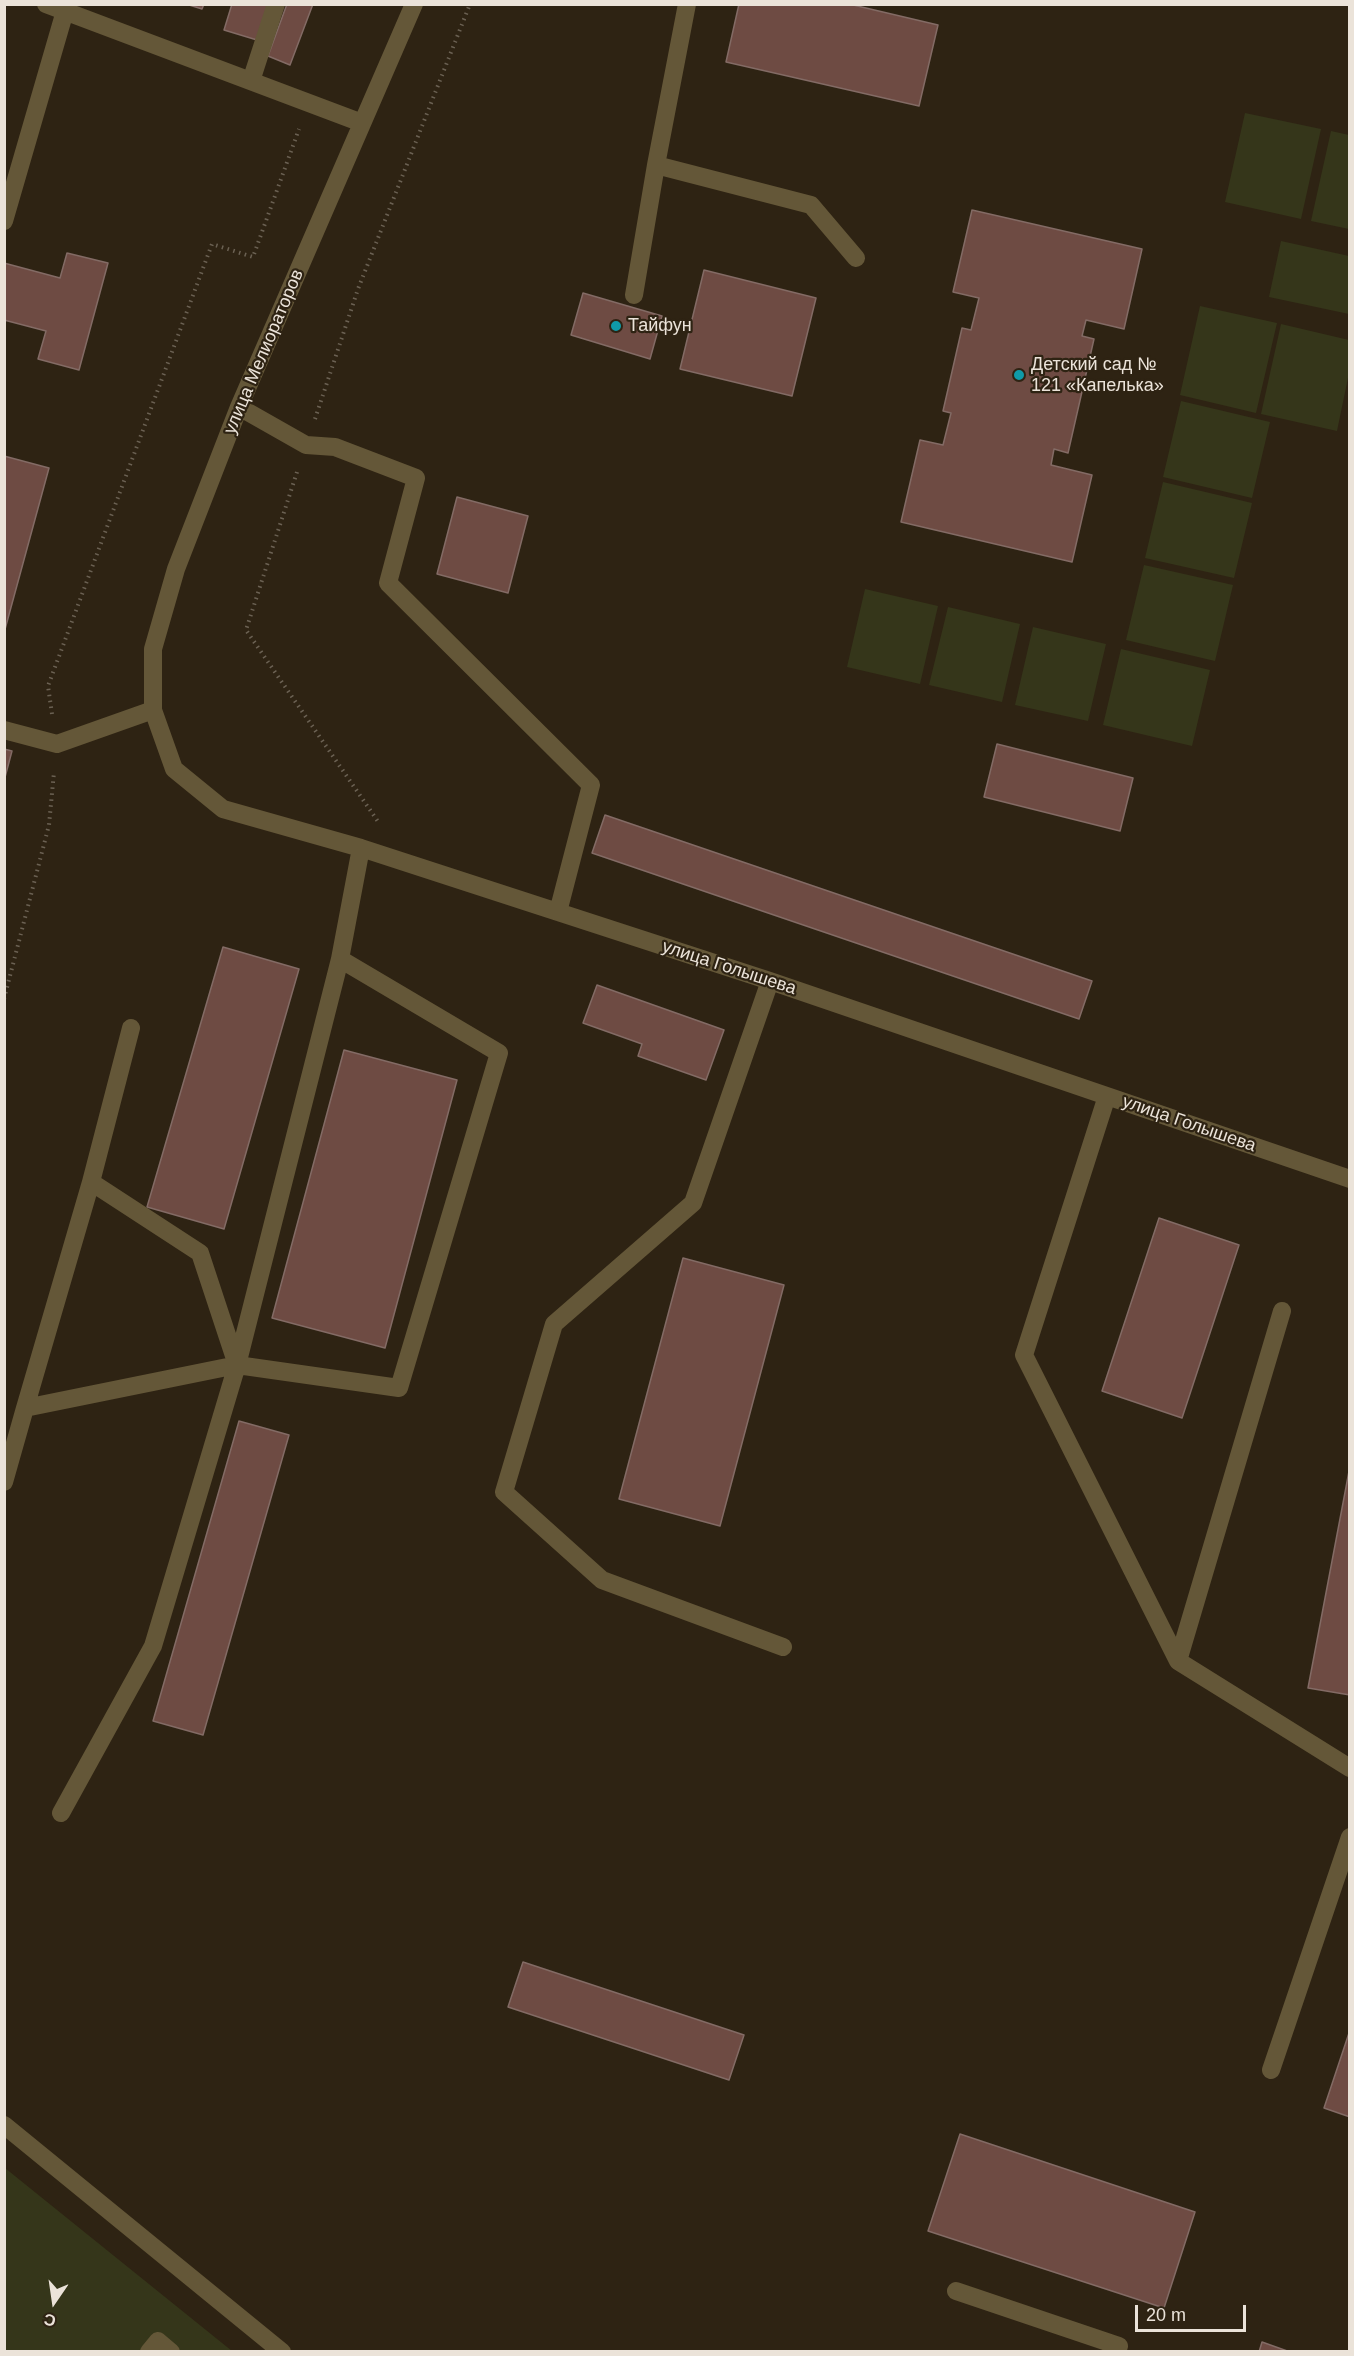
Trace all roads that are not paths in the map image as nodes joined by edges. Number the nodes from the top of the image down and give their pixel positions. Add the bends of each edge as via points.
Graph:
1 (46, 4) edge
2 (276, 4) edge
3 (414, 4) edge
4 (687, 4) edge
5 (65, 10) junction
6 (251, 81) junction
7 (362, 123) junction
8 (656, 165) junction
9 (4, 221) edge
10 (856, 258) dead end
11 (634, 295) dead end
12 (239, 407) junction
13 (153, 710) junction
14 (4, 730) edge
15 (362, 849) junction
16 (558, 912) junction
17 (340, 959) junction
18 (770, 981) junction
19 (131, 1028) dead end
20 (1107, 1096) junction
21 (1350, 1179) edge
22 (92, 1182) junction
23 (1282, 1311) dead end
24 (237, 1365) junction
25 (25, 1408) junction
26 (4, 1482) edge
27 (783, 1647) dead end
28 (1178, 1661) junction
29 (1350, 1768) edge
30 (62, 1813) dead end
31 (1350, 1837) edge
32 (1271, 2070) dead end
33 (4, 2126) edge
34 (956, 2292) dead end
35 (282, 2352) edge
36 (1117, 2352) edge

1 - 5 street
2 - 6 street
3 - 7 street, улица Мелиораторов
4 - 8 street
5 - 6 street
5 - 9 street
6 - 7 street
7 - 12 street, улица Мелиораторов
8 - 10 street via 811,205
8 - 11 street
12 - 13 street, улица Мелиораторов via 172,581 153,650
12 - 16 street via 306,445 335,447 416,478 388,583 591,786
13 - 14 street via 57,744
13 - 15 street, улица Голышева via 174,768 223,809
15 - 16 street, улица Голышева
15 - 17 street
16 - 18 street, улица Голышева
17 - 24 street
17 - 24 street via 499,1053 399,1388
18 - 20 street, улица Голышева
18 - 27 street via 693,1203 554,1324 504,1492 602,1580
19 - 22 street
20 - 21 street, улица Голышева
20 - 28 street via 1024,1355
22 - 24 street via 200,1253
22 - 25 street
23 - 28 street
24 - 25 street
24 - 30 street via 153,1646
25 - 26 street
28 - 29 street
31 - 32 street
33 - 35 street
34 - 36 street via 1119,2346

